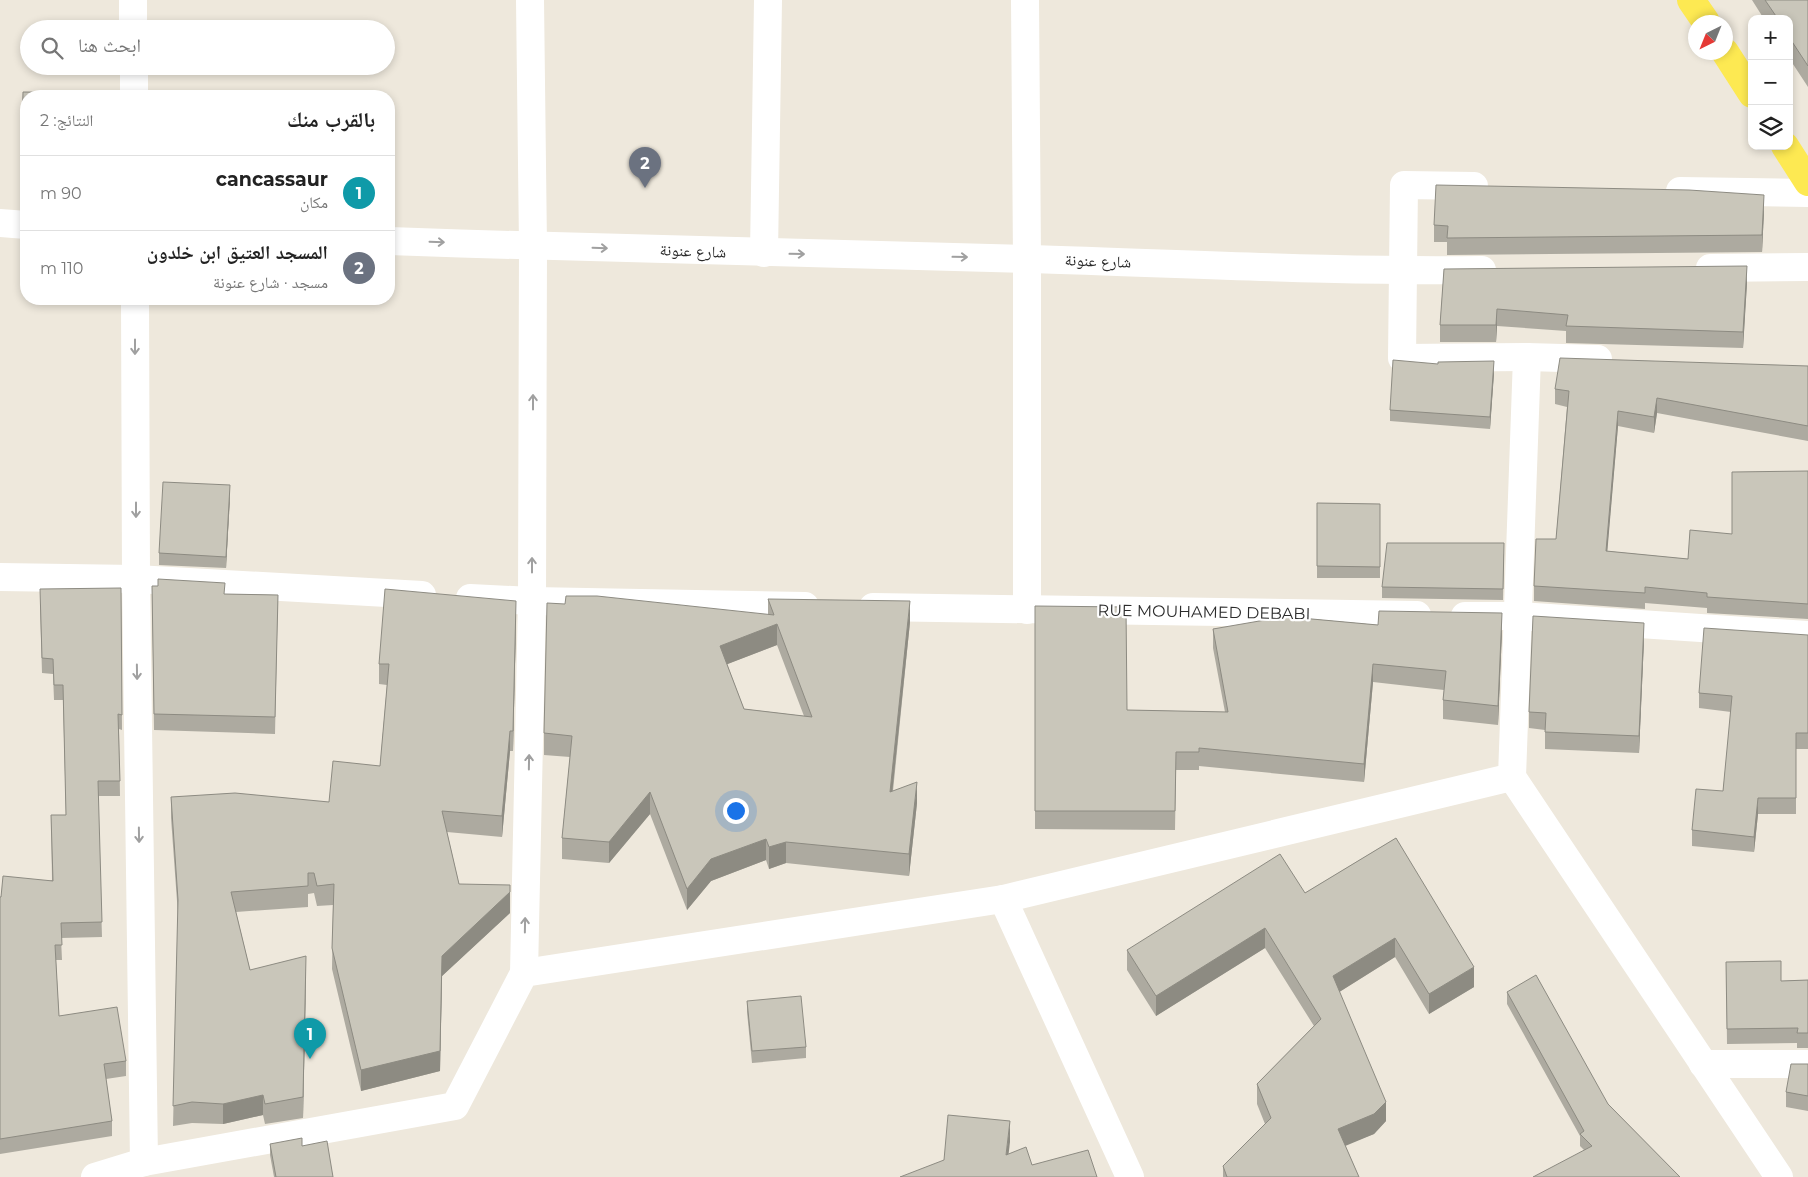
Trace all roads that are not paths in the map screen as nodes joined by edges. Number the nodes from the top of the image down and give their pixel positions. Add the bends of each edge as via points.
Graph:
1 (133, 0) edge
2 (530, 0) edge
3 (768, 0) edge
4 (1025, 0) edge
5 (1691, 0) edge
6 (1701, 15) edge
7 (133, 20) edge
8 (1730, 60) edge
9 (134, 75) edge
10 (1748, 88) edge
11 (134, 90) edge
12 (1788, 150) edge
13 (1808, 182) edge
14 (1502, 187) edge
15 (1660, 190) edge
16 (1808, 193) edge
17 (0, 224) edge
18 (20, 225) edge
19 (395, 240) edge
20 (533, 246) junction
21 (764, 253) junction
22 (1027, 259) junction
23 (1690, 268) edge
24 (1808, 268) edge
25 (1502, 270) edge
26 (1403, 271) junction
27 (135, 305) edge
28 (1527, 357) junction
29 (1624, 360) edge
30 (0, 577) edge
31 (136, 579) junction
32 (532, 601) junction
33 (1027, 610) junction
34 (1518, 616) junction
35 (1808, 635) edge
36 (1512, 777) junction
37 (1003, 899) junction
38 (524, 973) junction
39 (1703, 1064) junction
40 (1808, 1064) edge
41 (144, 1162) junction
42 (95, 1177) edge
43 (1130, 1177) edge
44 (1779, 1177) edge

1 - 7 street
2 - 20 street
3 - 21 street
4 - 22 street
5 - 6 main road
8 - 10 main road
9 - 11 street
12 - 13 main road
14 - 26 street via 1404,185
15 - 16 street
17 - 18 street
19 -> 20 street, شارع عنونة
20 -> 21 street, شارع عنونة
32 -> 20 street
21 -> 22 street, شارع عنونة
22 - 26 street, شارع عنونة
22 - 33 street
23 - 24 street
25 - 26 street, شارع عنونة
26 - 28 street via 1402,358
27 -> 31 street
28 - 29 street
28 - 34 street
30 - 31 street, RUE MOUHAMED DEBABI
31 - 32 street, RUE MOUHAMED DEBABI
31 -> 41 street
32 - 33 street, RUE MOUHAMED DEBABI
38 -> 32 street
33 - 34 street, RUE MOUHAMED DEBABI
34 - 35 street, RUE MOUHAMED DEBABI
34 - 36 street
36 - 37 street
36 - 39 street
37 - 38 street
37 - 43 street
38 - 41 street via 455,1106
39 - 40 street
39 - 44 street
41 - 42 street

